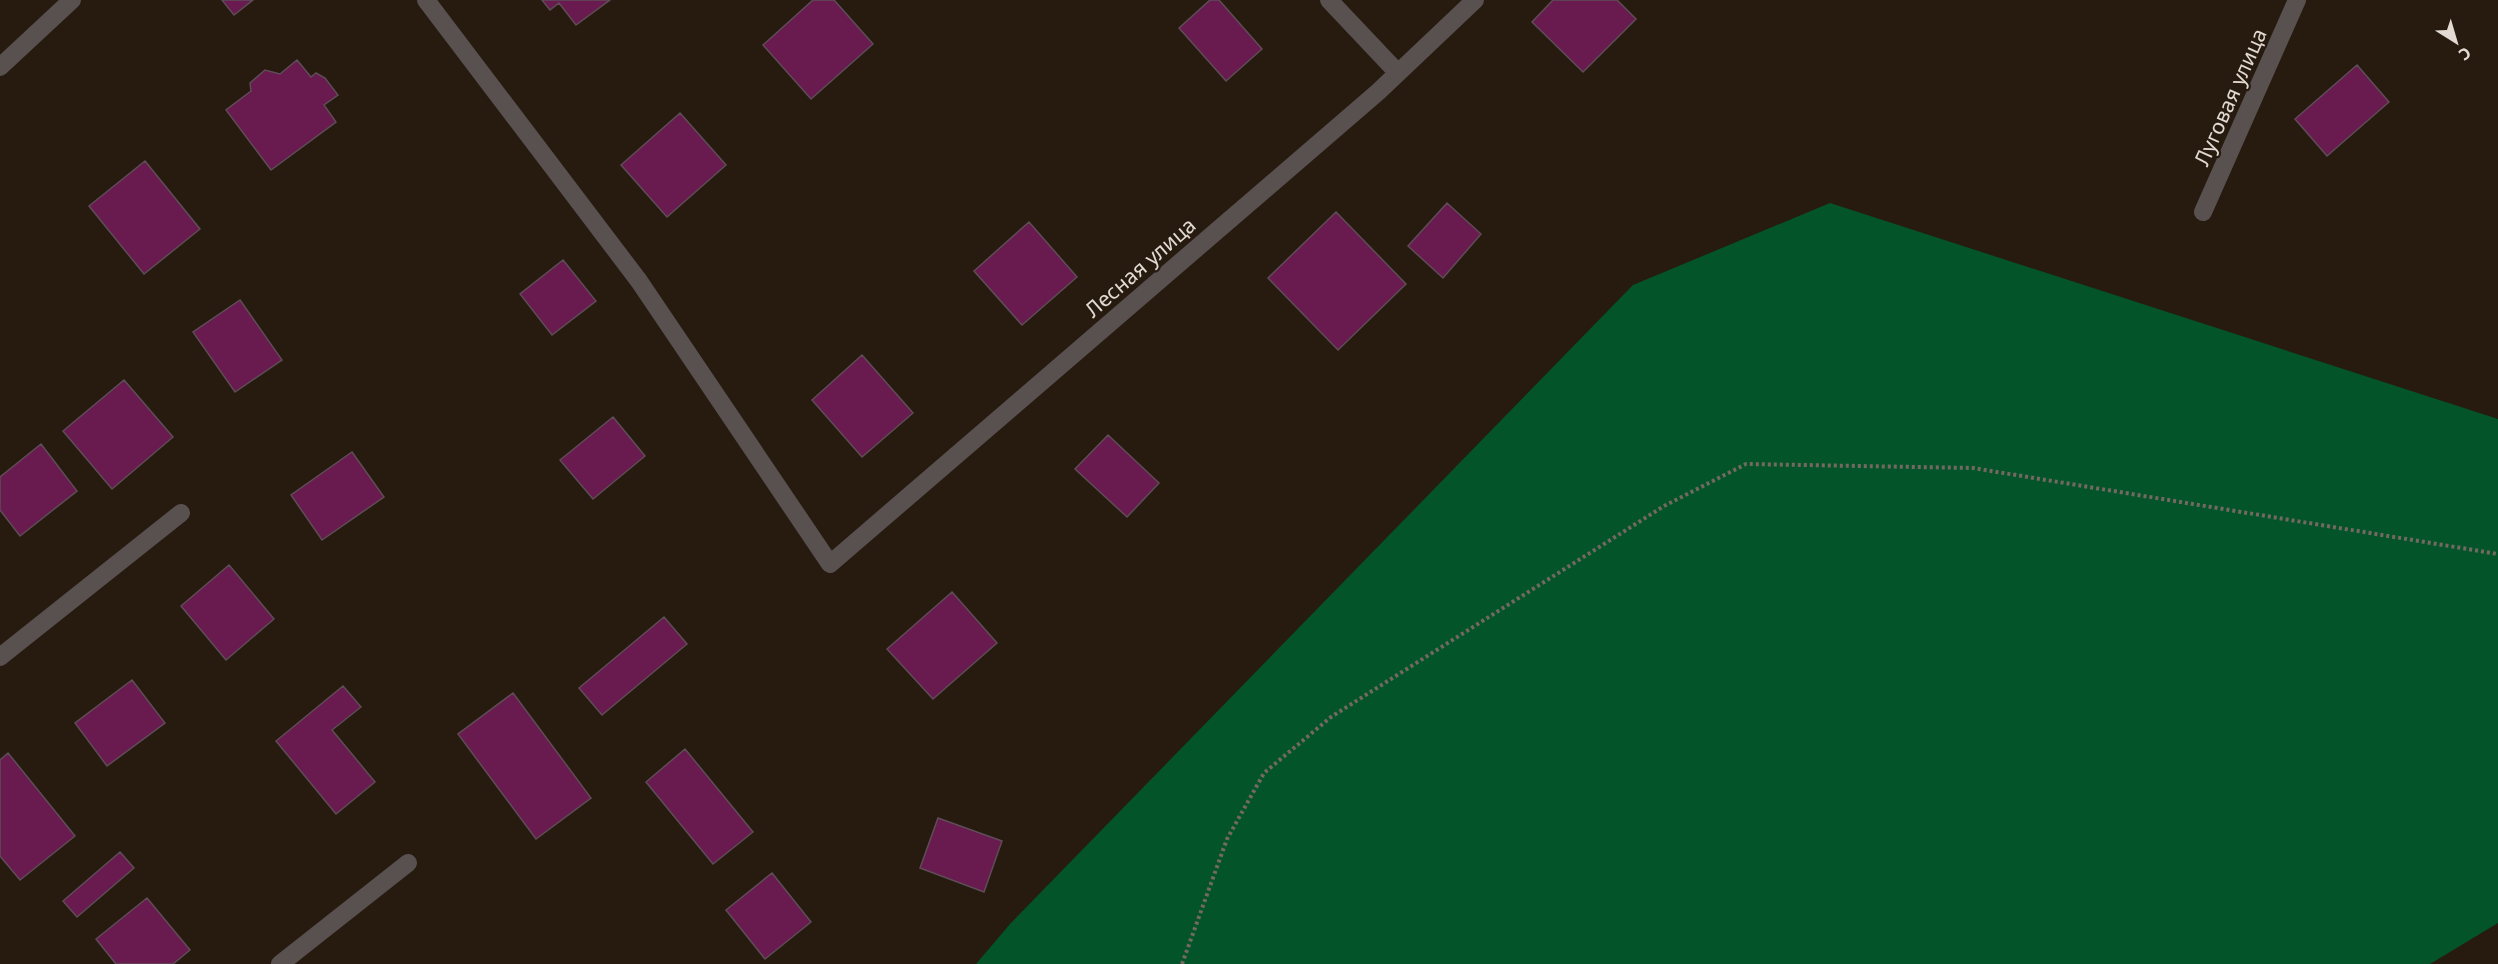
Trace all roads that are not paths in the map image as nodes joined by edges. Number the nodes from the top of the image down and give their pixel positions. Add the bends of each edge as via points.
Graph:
1 (72, 0) edge
2 (426, 0) edge
3 (1329, 0) edge
4 (1475, 0) edge
5 (2297, 0) edge
6 (0, 67) edge
7 (1398, 73) junction
8 (2203, 212) dead end
9 (182, 513) dead end
10 (0, 657) edge
11 (408, 862) dead end
12 (280, 964) edge

1 - 6 street
2 - 7 street, Лесная улица via 639,281 830,564
3 - 7 street
4 - 7 street, Лесная улица
5 - 8 street, Луговая улица
9 - 10 street
11 - 12 street

